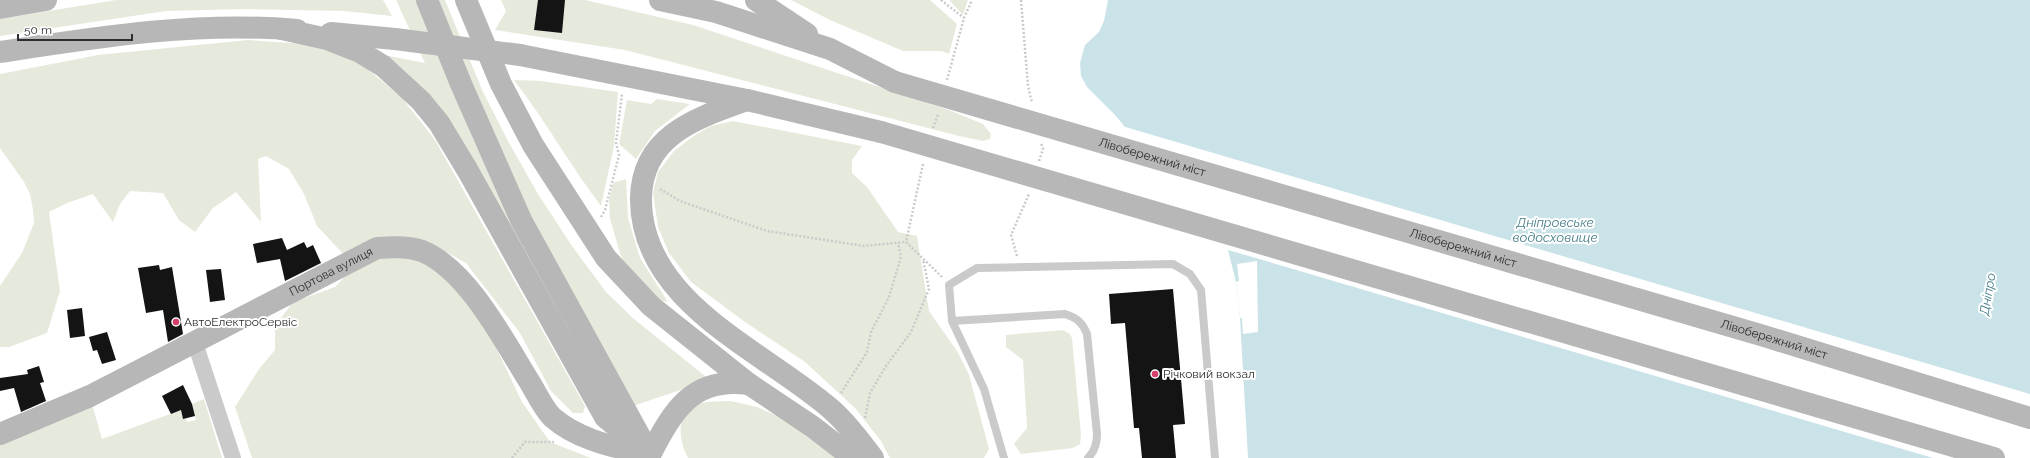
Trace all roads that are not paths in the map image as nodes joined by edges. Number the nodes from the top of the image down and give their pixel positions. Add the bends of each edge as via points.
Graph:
1 (46, 0) edge
2 (427, 0) edge
3 (466, 0) edge
4 (660, 0) edge
5 (756, 0) edge
6 (0, 8) edge
7 (282, 29) junction
8 (830, 49) junction
9 (0, 52) edge
10 (747, 100) junction
11 (952, 321) junction
12 (195, 343) junction
13 (749, 384) junction
14 (2030, 418) edge
15 (0, 434) edge
16 (652, 457) edge
17 (233, 458) edge
18 (853, 458) edge
19 (873, 458) edge
20 (1004, 458) edge
21 (1088, 458) edge
22 (1215, 458) edge
23 (1994, 458) edge

1 - 6 main road
2 - 16 main road via 521,220
3 - 13 main road via 501,84 533,145 606,258 651,306
4 - 8 main road via 716,12
5 - 8 main road
7 - 9 main road via 163,31 86,38
7 - 10 main road, bridge via 395,39 520,55
7 - 16 main road via 327,39 360,52 383,66 421,102 439,123 468,171 605,417
8 - 14 main road, Лівобережний міст, bridge via 896,82 1757,334
10 - 19 main road via 690,122 659,146 644,174 641,209 643,228 658,262 698,310 725,333 832,409
10 - 23 main road, bridge via 881,132
11 - 20 lane via 984,389
11 - 21 lane via 1065,314 1075,317 1083,324 1087,334 1097,434 1094,452
11 - 22 lane via 949,284 977,268 1173,264 1190,274 1201,290
12 - 15 main road, Портова вулиця via 90,396
12 - 16 main road, Портова вулиця via 377,248 399,247 421,251 439,260 472,294 551,416 577,435
12 - 17 street
13 - 16 main road via 718,384 698,391 682,403 667,422
13 - 18 main road via 813,427

